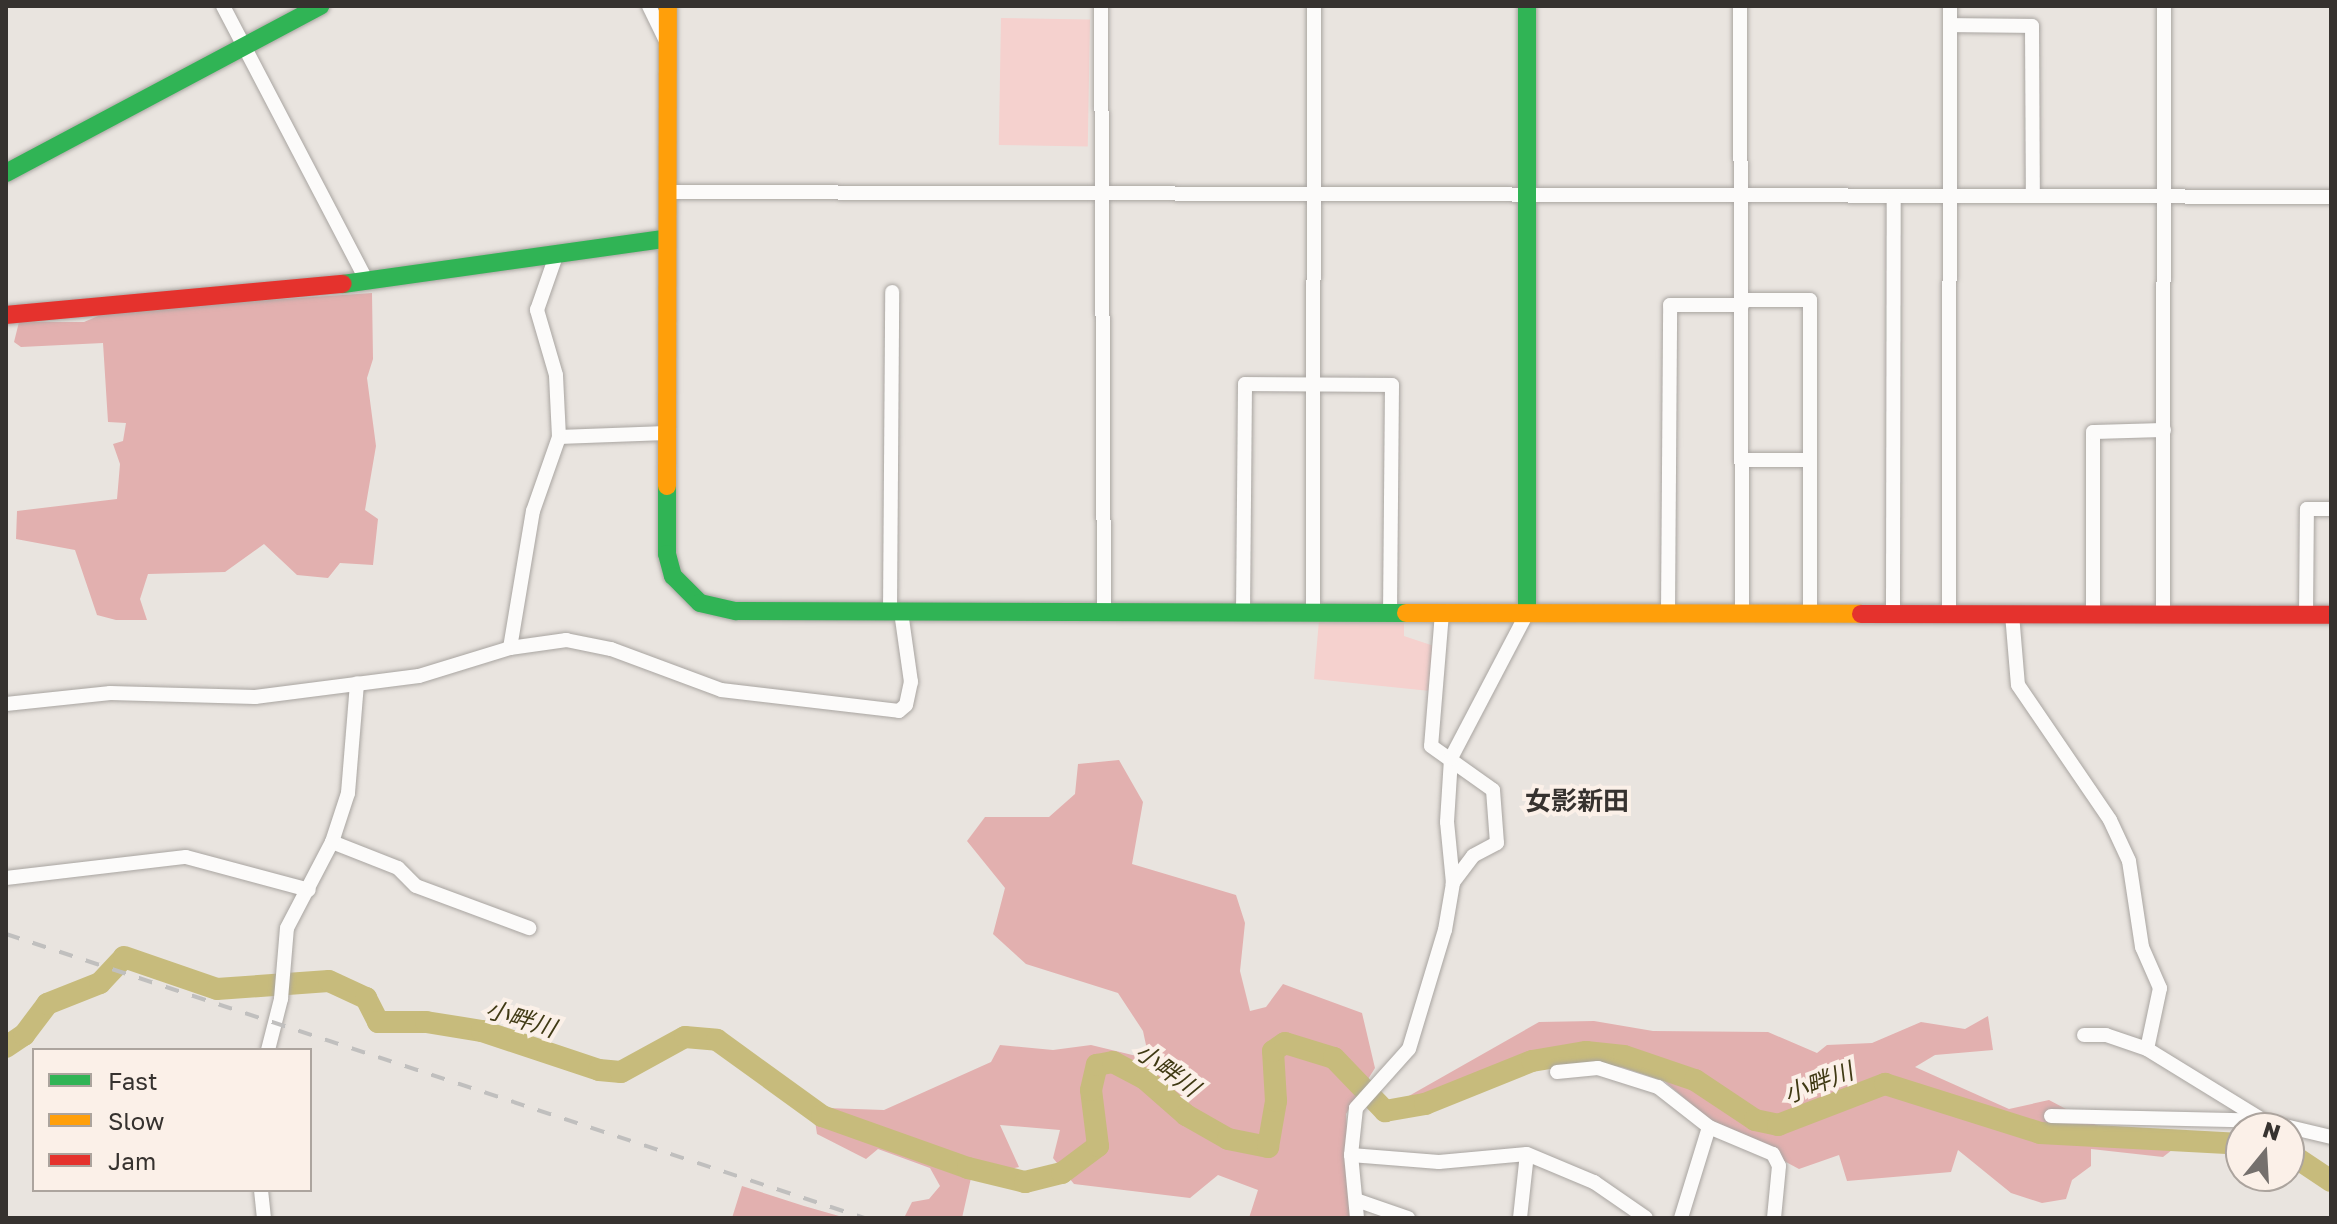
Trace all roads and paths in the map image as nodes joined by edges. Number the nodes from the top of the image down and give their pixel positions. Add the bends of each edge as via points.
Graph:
1 (223, 6) edge
2 (320, 6) edge
3 (649, 6) edge
4 (668, 6) edge
5 (1101, 6) edge
6 (1314, 6) edge
7 (1527, 6) edge
8 (1740, 6) edge
9 (1950, 6) edge
10 (2164, 6) edge
11 (1950, 25) junction
12 (668, 44) junction
13 (245, 46) junction
14 (6, 173) edge
15 (666, 192) junction
16 (1101, 194) junction
17 (1313, 194) junction
18 (1527, 194) junction
19 (1742, 195) junction
20 (1894, 196) junction
21 (1950, 196) junction
22 (2033, 196) junction
23 (2165, 196) junction
24 (2331, 197) edge
25 (665, 239) junction
26 (557, 253) junction
27 (367, 282) junction
28 (892, 292) dead end
29 (1742, 302) junction
30 (6, 315) edge
31 (1313, 385) junction
32 (2164, 430) junction
33 (666, 433) junction
34 (559, 437) junction
35 (1742, 460) junction
36 (1808, 460) junction
37 (2331, 509) edge
38 (895, 612) junction
39 (1104, 612) junction
40 (1243, 613) junction
41 (1313, 613) junction
42 (1390, 613) junction
43 (1442, 613) junction
44 (1527, 613) junction
45 (1668, 614) junction
46 (1742, 614) junction
47 (1810, 614) junction
48 (1893, 614) junction
49 (1949, 614) junction
50 (2012, 614) junction
51 (2093, 615) junction
52 (2163, 615) junction
53 (2306, 615) junction
54 (2331, 615) edge
55 (510, 648) junction
56 (357, 683) junction
57 (12, 704) edge
58 (6, 717) edge
59 (1451, 758) junction
60 (332, 842) junction
61 (6, 878) edge
62 (1453, 883) junction
63 (309, 890) junction
64 (529, 928) dead end
65 (2084, 1035) dead end
66 (268, 1048) edge
67 (2147, 1049) junction
68 (1557, 1072) dead end
69 (2249, 1112) edge
70 (2051, 1116) dead end
71 (2225, 1120) edge
72 (1709, 1127) junction
73 (2305, 1131) edge
74 (2331, 1137) edge
75 (1527, 1154) junction
76 (1351, 1155) junction
77 (261, 1192) edge
78 (1359, 1201) junction
79 (264, 1218) edge
80 (1357, 1218) edge
81 (1408, 1218) edge
82 (1520, 1218) edge
83 (1646, 1218) edge
84 (1681, 1218) edge
85 (1774, 1218) edge

1 - 13 street
2 - 13 street
3 - 12 street
4 - 12 street
5 - 16 street
6 - 17 street
7 - 18 street
8 - 19 street
9 - 11 street
10 - 23 street
11 - 21 street
11 - 22 street via 2032,26
12 - 15 street
13 - 14 street
13 - 27 street
15 - 16 street
15 - 25 street
16 - 17 street
16 - 39 street
17 - 18 street
17 - 31 street
18 - 19 street
18 - 44 street
19 - 20 street
19 - 29 street
20 - 21 street
20 - 48 street
21 - 22 street
21 - 49 street
22 - 23 street
23 - 24 street
23 - 32 street
25 - 26 street
25 - 33 street
26 - 27 street
26 - 34 street via 537,310 556,375
27 - 30 street
28 - 38 street
29 - 35 street
29 - 36 street via 1810,300
29 - 45 street via 1670,305
31 - 40 street via 1245,384
31 - 41 street
31 - 42 street via 1392,385
32 - 51 street via 2093,432
32 - 52 street
33 - 34 street
33 - 38 street via 667,554 673,576 695,599 736,611
34 - 55 street via 533,511
35 - 36 street
35 - 46 street
36 - 47 street
37 - 53 street via 2307,509
38 - 39 street
38 - 55 street via 909,696 906,705 891,712 721,690 586,642 541,641
39 - 40 street
40 - 41 street
41 - 42 street
42 - 43 street
43 - 44 street
43 - 59 street via 1431,746
44 - 45 street
44 - 59 street
45 - 46 street
46 - 47 street
47 - 48 street
48 - 49 street
49 - 50 street
50 - 51 street
50 - 67 street via 2018,685 2110,820 2129,861 2142,947 2160,988
51 - 52 street
52 - 53 street
53 - 54 street
55 - 56 street via 419,676
56 - 57 street via 255,697 110,693
56 - 60 street via 348,793
57 - 58 street
59 - 62 street via 1447,822
59 - 62 street via 1493,790 1497,843 1473,856
60 - 63 street
60 - 64 street via 398,868 416,886
61 - 63 street via 186,857
62 - 76 street via 1445,930 1409,1049 1358,1107
63 - 66 street via 287,928 281,996
65 - 67 street via 2106,1035
67 - 69 street
68 - 72 street via 1598,1068 1658,1087
70 - 71 street
72 - 84 street
72 - 85 street via 1773,1154 1779,1166
73 - 74 street
75 - 76 street via 1439,1162
75 - 82 street
75 - 83 street via 1594,1182
76 - 78 street
77 - 79 street
78 - 80 street
78 - 81 street

